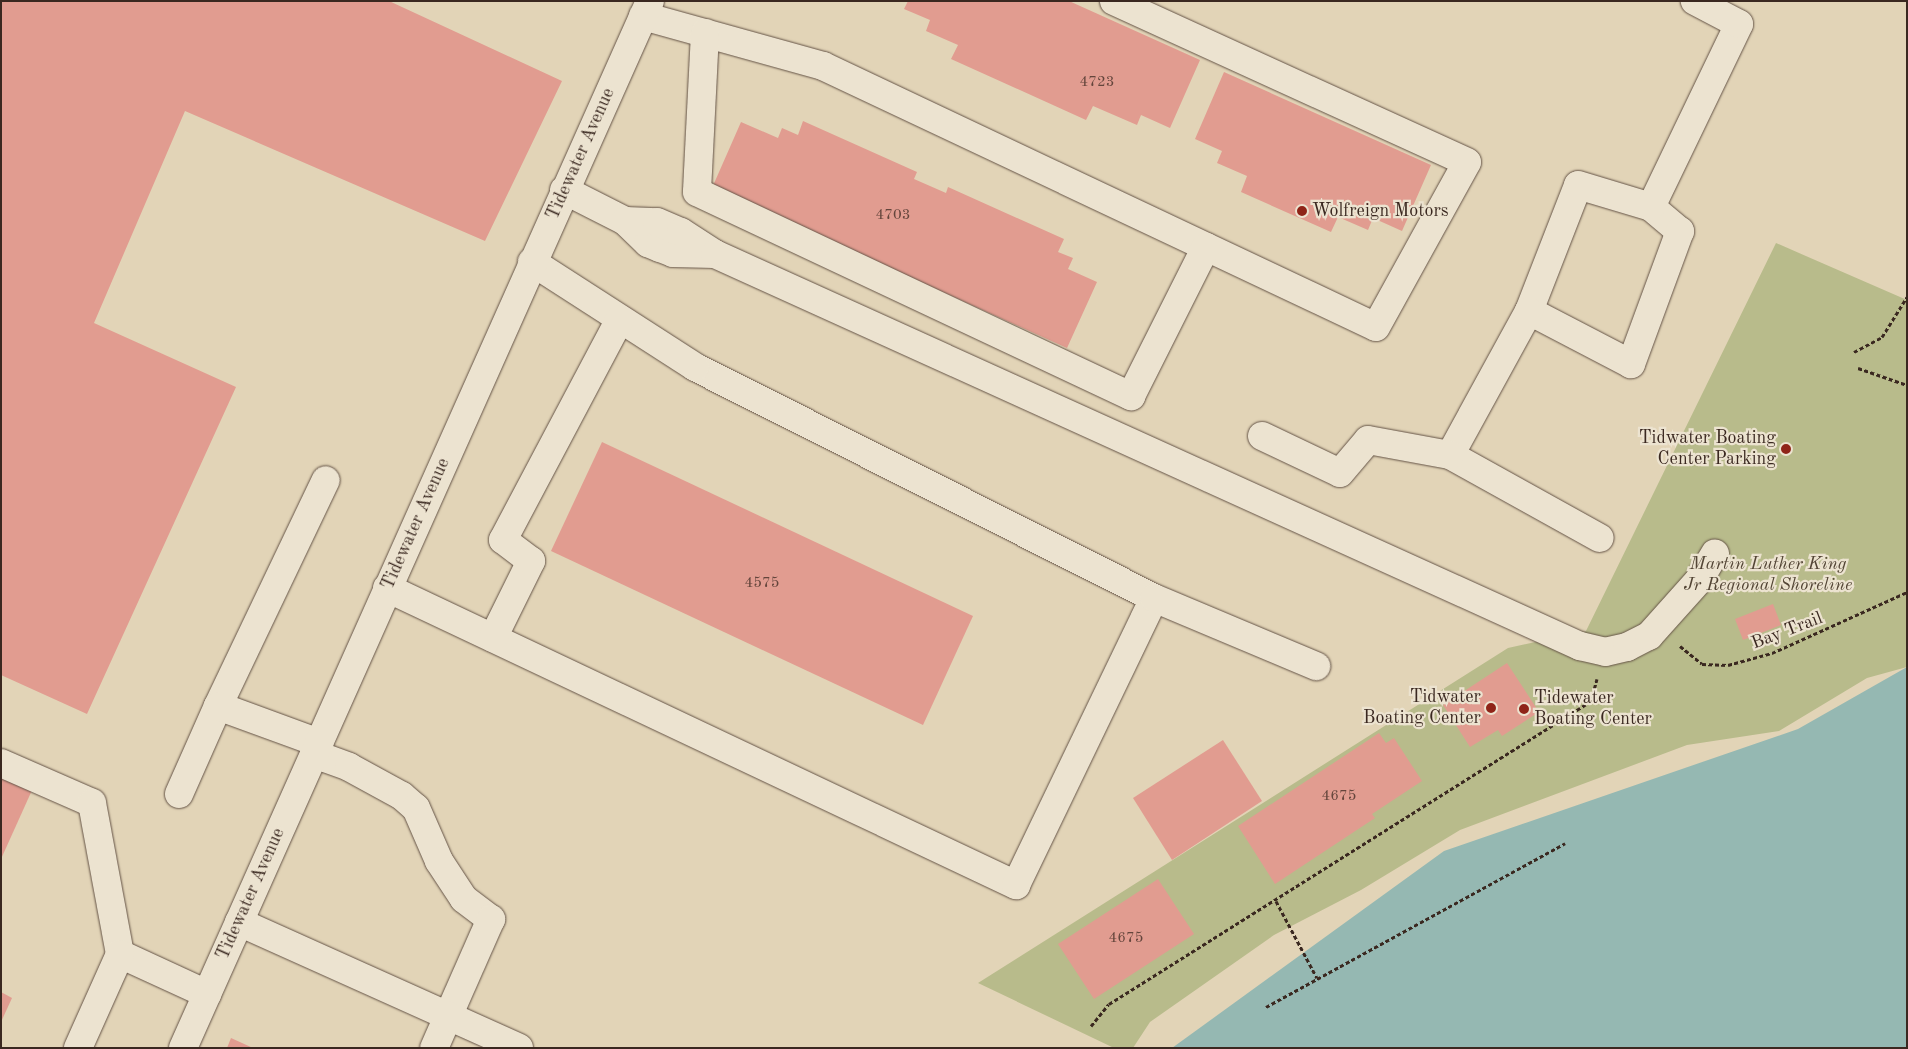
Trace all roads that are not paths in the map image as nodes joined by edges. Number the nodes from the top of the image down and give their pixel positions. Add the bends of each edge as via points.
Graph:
1 (1114, 1) edge
2 (1695, 1) edge
3 (648, 5) edge
4 (704, 34) junction
5 (564, 190) junction
6 (1652, 208) junction
7 (1206, 247) junction
8 (532, 262) junction
9 (1529, 311) junction
10 (620, 319) junction
11 (1262, 436) dead end
12 (1450, 455) junction
13 (326, 480) dead end
14 (1600, 538) dead end
15 (1715, 553) dead end
16 (387, 588) junction
17 (1154, 598) junction
18 (493, 638) junction
19 (1316, 666) dead end
20 (218, 706) junction
21 (316, 748) junction
22 (1, 763) edge
23 (179, 794) dead end
24 (239, 922) junction
25 (120, 954) junction
26 (207, 994) junction
27 (449, 1016) junction
28 (78, 1048) edge
29 (183, 1048) edge
30 (434, 1048) edge
31 (520, 1048) edge

1 - 7 street via 1467,162 1376,327
2 - 6 street via 1739,24
3 - 4 street
3 - 5 street, Tidewater Avenue
4 - 7 street via 823,66
4 - 7 street via 697,192 1131,396
5 - 8 street, Tidewater Avenue
5 - 15 street via 625,221 648,243 673,253 715,254 1580,646 1606,652 1628,647 1649,636 1699,580
6 - 9 street via 1578,185
6 - 9 street via 1680,231 1631,364
8 - 10 street
8 - 16 street, Tidewater Avenue
9 - 12 street
10 - 17 street via 695,367
10 - 18 street via 504,540 531,561
11 - 12 street via 1340,473 1368,440
12 - 14 street
13 - 20 street
16 - 18 street
16 - 21 street, Tidewater Avenue
17 - 18 street via 1016,885
17 - 19 street
20 - 21 street
20 - 23 street
21 - 24 street, Tidewater Avenue
21 - 27 street via 402,796 416,808 439,861 464,899 491,919
22 - 25 street via 92,804
24 - 26 street, Tidewater Avenue
24 - 27 street
25 - 26 street
25 - 28 street
26 - 29 street, Tidewater Avenue
27 - 30 street
27 - 31 street

